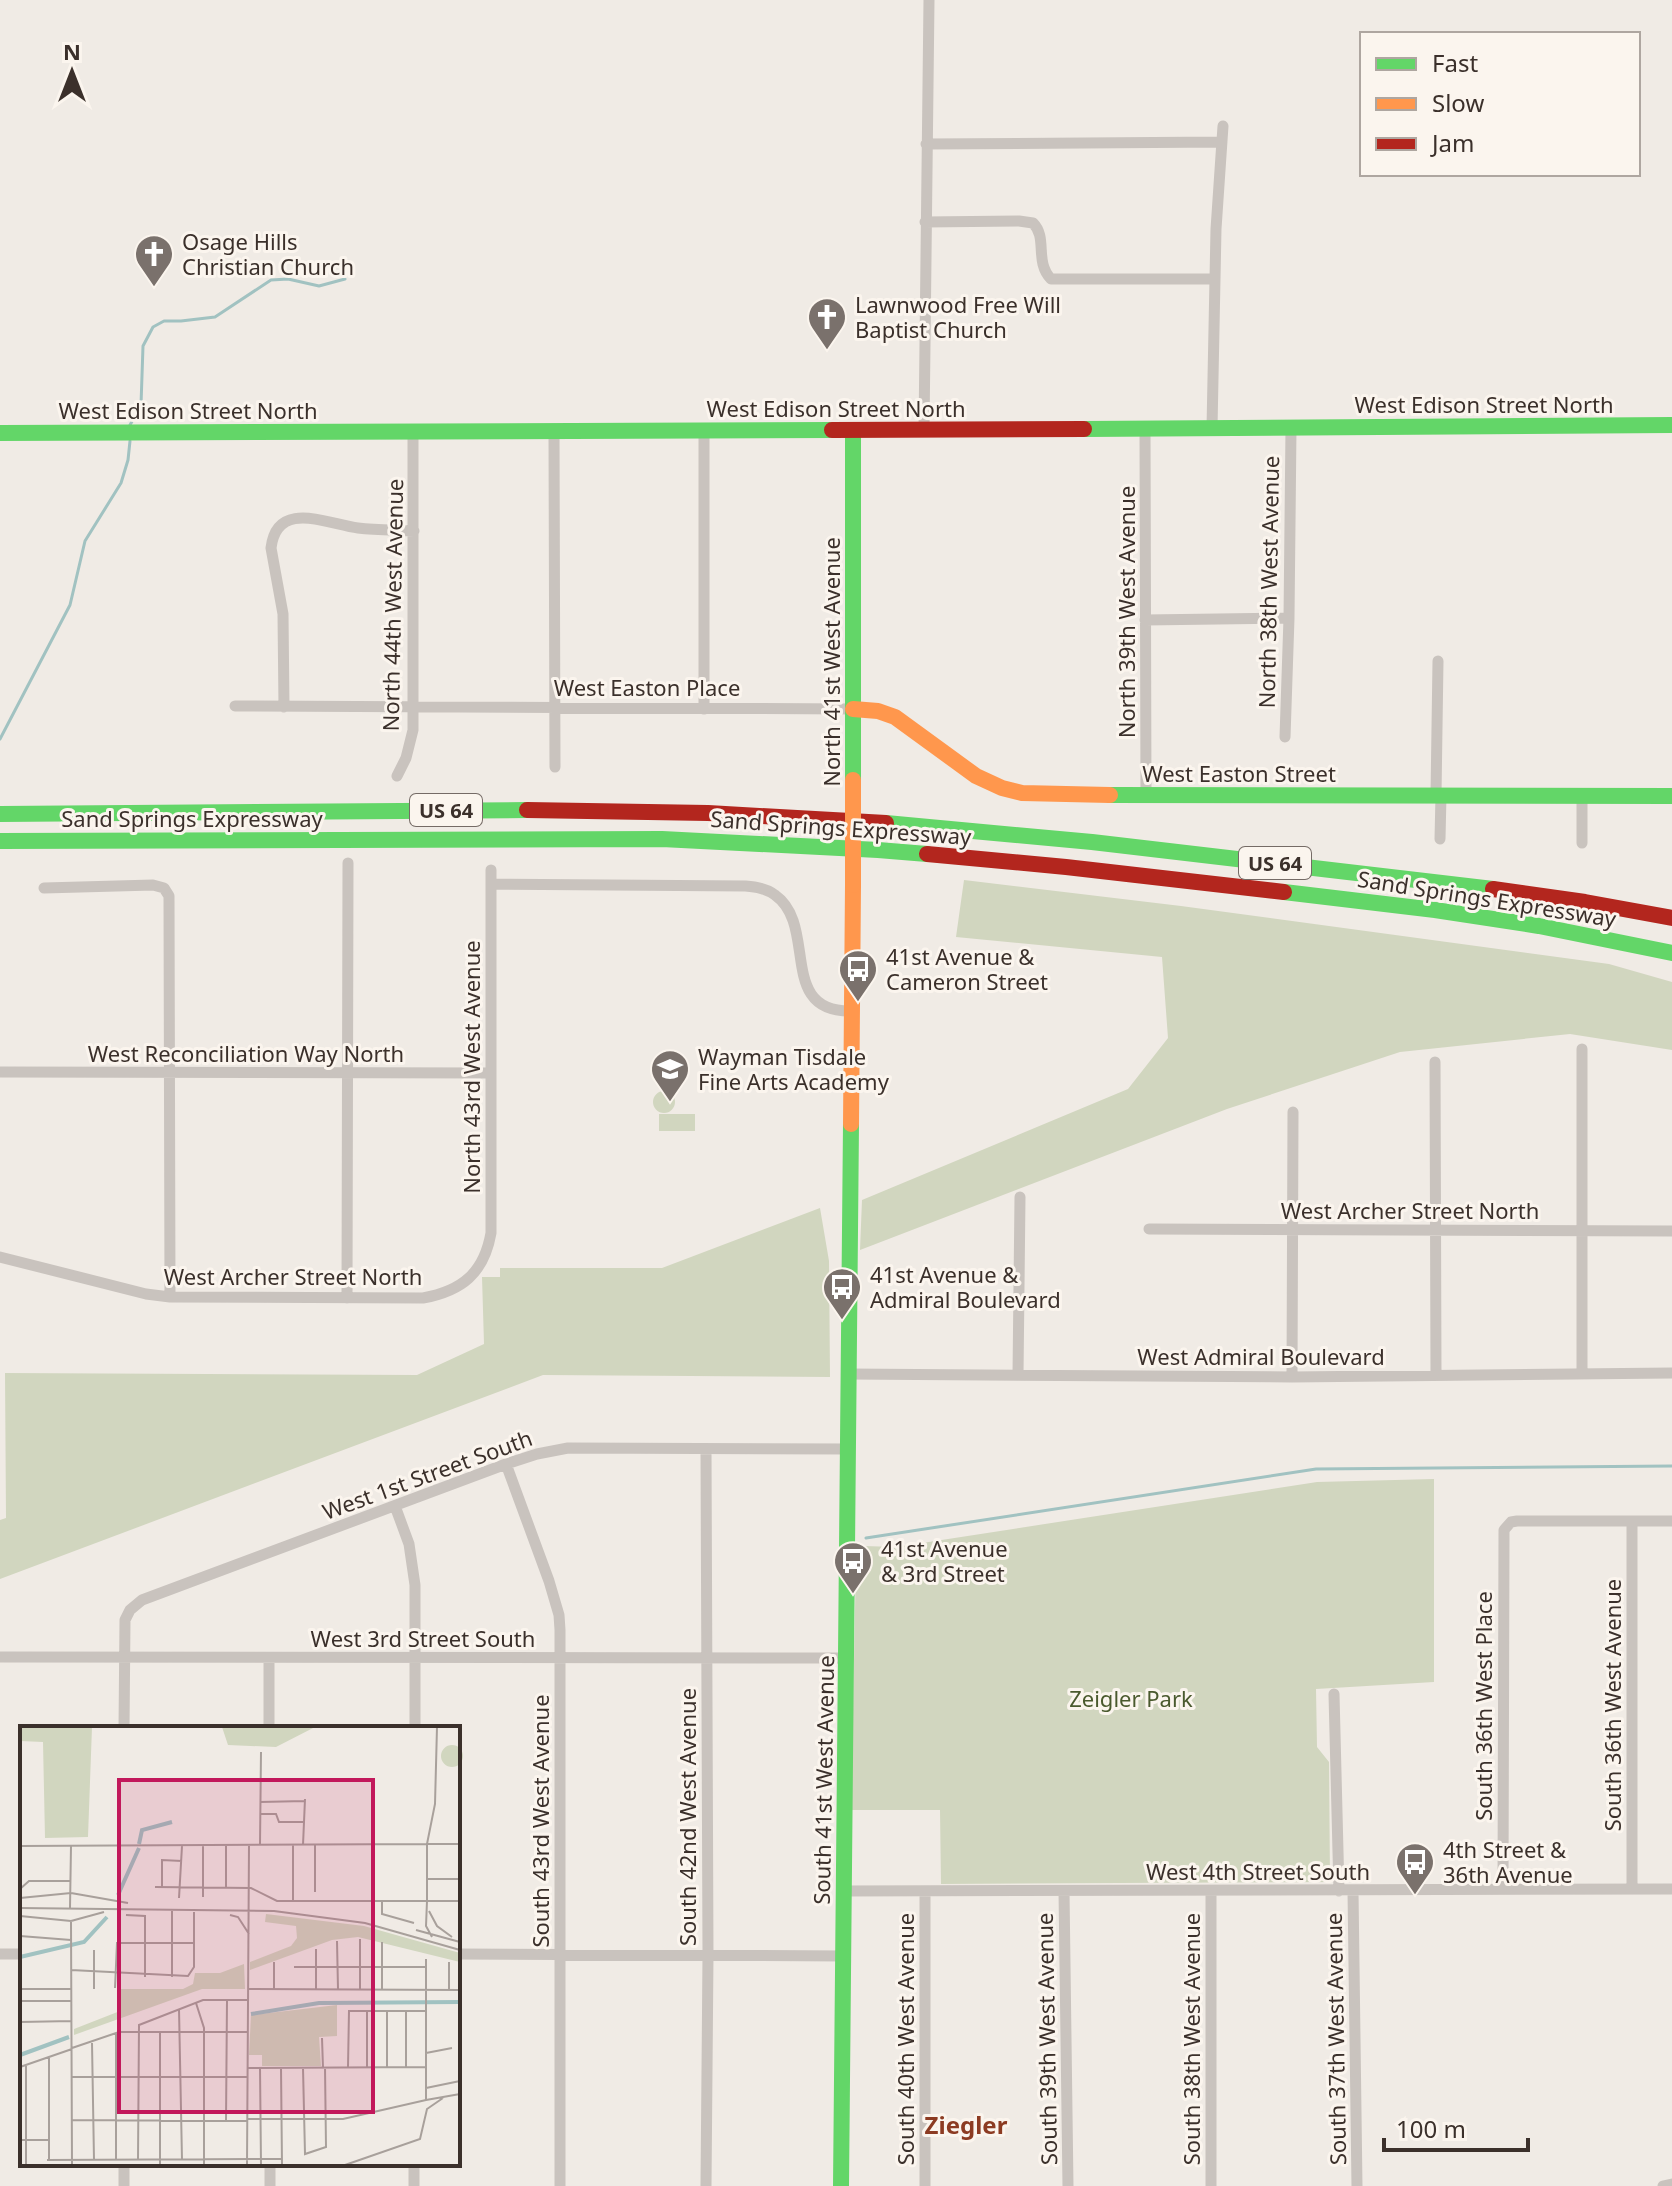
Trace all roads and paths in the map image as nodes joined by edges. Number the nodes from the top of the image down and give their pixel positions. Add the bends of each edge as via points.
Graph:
1 (929, 0) edge
2 (1223, 126) dead end
3 (1222, 142) junction
4 (926, 144) junction
5 (925, 222) junction
6 (1215, 279) junction
7 (1672, 425) edge
8 (1212, 428) junction
9 (1291, 428) junction
10 (1145, 429) junction
11 (853, 430) junction
12 (924, 430) junction
13 (704, 431) junction
14 (413, 432) junction
15 (554, 432) junction
16 (0, 433) edge
17 (414, 531) junction
18 (1289, 618) junction
19 (1145, 620) junction
20 (1438, 661) dead end
21 (235, 706) dead end
22 (284, 707) junction
23 (414, 708) junction
24 (554, 709) junction
25 (704, 709) junction
26 (853, 709) junction
27 (1285, 737) dead end
28 (555, 767) dead end
29 (397, 776) dead end
30 (1037, 794) joint
31 (1438, 795) junction
32 (1146, 796) junction
33 (1582, 796) junction
34 (1672, 796) edge
35 (0, 798) edge
36 (65, 813) junction
37 (0, 814) edge
38 (1440, 839) dead end
39 (0, 841) edge
40 (66, 841) junction
41 (1582, 843) dead end
42 (0, 855) edge
43 (348, 863) dead end
44 (491, 870) dead end
45 (491, 884) junction
46 (44, 888) dead end
47 (1672, 918) edge
48 (1672, 953) edge
49 (853, 1011) junction
50 (1582, 1049) dead end
51 (1435, 1062) dead end
52 (0, 1072) edge
53 (348, 1072) junction
54 (171, 1073) junction
55 (491, 1073) junction
56 (1293, 1112) dead end
57 (1020, 1197) dead end
58 (1149, 1229) dead end
59 (1293, 1230) junction
60 (1435, 1231) junction
61 (1582, 1231) junction
62 (1672, 1231) edge
63 (0, 1257) edge
64 (482, 1263) joint
65 (170, 1297) junction
66 (347, 1298) junction
67 (1582, 1373) junction
68 (1672, 1373) edge
69 (849, 1374) junction
70 (1436, 1374) junction
71 (1018, 1375) junction
72 (1292, 1377) junction
73 (706, 1449) junction
74 (849, 1449) junction
75 (506, 1464) junction
76 (395, 1506) junction
77 (1632, 1521) junction
78 (1672, 1521) edge
79 (0, 1657) edge
80 (124, 1657) junction
81 (269, 1658) junction
82 (560, 1658) junction
83 (846, 1658) junction
84 (415, 1659) junction
85 (706, 1659) junction
86 (1334, 1694) dead end
87 (124, 1726) edge
88 (269, 1726) edge
89 (415, 1726) edge
90 (1503, 1889) junction
91 (1632, 1889) junction
92 (1672, 1889) edge
93 (844, 1891) junction
94 (925, 1891) junction
95 (1064, 1891) junction
96 (1211, 1891) junction
97 (1339, 1891) junction
98 (1353, 1891) junction
99 (460, 1954) edge
100 (560, 1955) junction
101 (708, 1955) junction
102 (843, 1956) junction
103 (1672, 2184) edge
104 (560, 2186) edge
105 (706, 2186) edge
106 (841, 2186) edge
107 (925, 2186) edge
108 (1068, 2186) edge
109 (1211, 2186) edge
110 (1357, 2186) edge
111 (1663, 2186) edge

1 - 4 street
2 - 3 street
3 - 4 street
3 - 6 street
4 - 5 street
5 - 6 street via 1033,223 1039,232 1041,264 1051,279
5 - 12 street
6 - 8 street
7 - 9 main road, West Edison Street North
8 - 9 main road, West Edison Street North
8 - 10 main road, West Edison Street North
9 - 18 street, North 38th West Avenue
10 - 12 main road, West Edison Street North
10 - 19 street, North 39th West Avenue
11 - 12 main road, West Edison Street North
11 - 13 main road, West Edison Street North
11 - 26 main road, North 41st West Avenue
13 - 15 main road, West Edison Street North
13 - 25 street
14 - 15 main road, West Edison Street North
14 - 16 main road, West Edison Street North
14 - 17 street, North 44th West Avenue
15 - 24 street
17 - 22 street via 360,528 309,517 284,523 271,548 283,614
17 - 23 street, North 44th West Avenue
18 - 19 street
18 - 27 street, North 38th West Avenue
19 - 32 street, North 39th West Avenue
20 - 31 street
21 - 22 street, West Easton Place
22 - 23 street, West Easton Place
23 - 24 street, West Easton Place
23 - 29 street, North 44th West Avenue via 411,741
24 - 25 street, West Easton Place
24 - 28 street
25 - 26 street, West Easton Place
26 - 30 main road, West Easton Place via 895,717 976,776 1002,788
26 - 49 main road, North 41st West Avenue, bridge
30 - 32 main road, West Easton Street
31 - 32 main road, West Easton Street
31 - 33 main road, West Easton Street
31 - 38 street
33 - 34 main road, West Easton Street
33 - 41 street
35 - 36 main road
36 - 37 main road, Sand Springs Expressway / US 64
36 - 47 main road, Sand Springs Expressway / US 64 via 596,810 877,822 1474,886
39 - 40 main road, Sand Springs Expressway / US 64
40 - 42 main road
40 - 48 main road, Sand Springs Expressway / US 64 via 662,839 918,852 1422,908
43 - 53 street
44 - 45 street, North 43rd West Avenue
45 - 49 street via 767,890 794,918 801,972 810,992 823,1006
45 - 55 street, North 43rd West Avenue
46 - 54 street via 153,885 167,892
49 - 69 main road, North 41st West Avenue
50 - 61 street
51 - 60 street
52 - 54 street, West Reconciliation Way North
53 - 54 street, West Reconciliation Way North
53 - 55 street, West Reconciliation Way North
53 - 66 street
54 - 65 street
55 - 64 street, North 43rd West Avenue via 491,1233
56 - 59 street
57 - 71 street
58 - 59 street, West Archer Street North
59 - 60 street, West Archer Street North
59 - 72 street
60 - 61 street, West Archer Street North
60 - 70 street
61 - 62 street, West Archer Street North
61 - 67 street
63 - 65 street, West Archer Street North
64 - 66 street, West Archer Street North via 465,1281 439,1295
65 - 66 street, West Archer Street North
67 - 68 street, West Admiral Boulevard
67 - 70 street, West Admiral Boulevard
69 - 71 street, West Admiral Boulevard
69 - 74 main road, South 41st West Avenue
70 - 72 street, West Admiral Boulevard
71 - 72 street, West Admiral Boulevard
73 - 74 street, West 1st Street South
73 - 75 street, West 1st Street South via 568,1448
73 - 85 street, South 42nd West Avenue
74 - 83 main road, South 41st West Avenue
75 - 76 street, West 1st Street South
75 - 82 street, South 43rd West Avenue via 555,1599
76 - 80 street, West 1st Street South via 142,1600 125,1620
76 - 84 street via 413,1563
77 - 78 street
77 - 90 street, South 36th West Place via 1517,1521 1504,1530
77 - 91 street, South 36th West Avenue
79 - 80 street, West 3rd Street South
80 - 81 street, West 3rd Street South
80 - 87 street, West 1st Street South
81 - 84 street, West 3rd Street South
81 - 88 street
82 - 84 street, West 3rd Street South
82 - 85 street, West 3rd Street South
82 - 100 street, South 43rd West Avenue
83 - 85 street, West 3rd Street South
83 - 93 main road, South 41st West Avenue
84 - 89 street
85 - 101 street, South 42nd West Avenue
86 - 97 street, South 37th West Avenue
90 - 91 street, West 4th Street South
90 - 98 street, West 4th Street South
91 - 92 street, West 4th Street South
93 - 94 street, West 4th Street South
93 - 102 main road, South 41st West Avenue
94 - 95 street, West 4th Street South
94 - 107 street, South 40th West Avenue
95 - 96 street, West 4th Street South
95 - 108 street, South 39th West Avenue
96 - 97 street, West 4th Street South
96 - 109 street, South 38th West Avenue
97 - 98 street, West 4th Street South
98 - 110 street, South 37th West Avenue
99 - 100 street
100 - 101 street
100 - 104 street, South 43rd West Avenue
101 - 102 street
101 - 105 street, South 42nd West Avenue
102 - 106 main road, South 41st West Avenue
103 - 111 street

